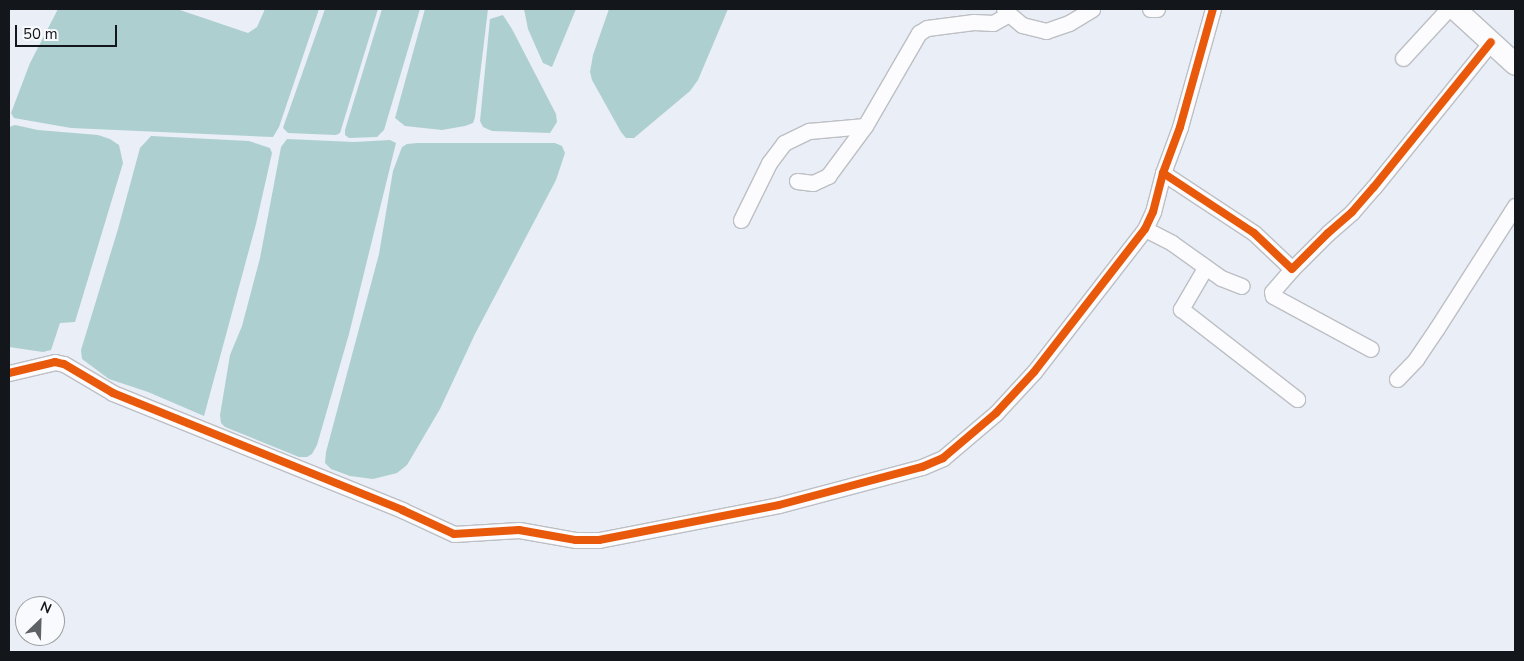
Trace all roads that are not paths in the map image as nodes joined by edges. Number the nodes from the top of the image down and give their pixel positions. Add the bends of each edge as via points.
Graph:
1 (1092, 9) edge
2 (1150, 9) edge
3 (1157, 9) edge
4 (1213, 9) edge
5 (1448, 9) edge
6 (1455, 9) edge
7 (1007, 11) edge
8 (1491, 42) junction
9 (1403, 58) dead end
10 (1515, 64) edge
11 (865, 126) junction
12 (1163, 173) junction
13 (797, 181) dead end
14 (1515, 206) edge
15 (741, 220) dead end
16 (1145, 229) junction
17 (1205, 268) junction
18 (1292, 269) junction
19 (1242, 286) dead end
20 (1370, 349) dead end
21 (9, 372) edge
22 (1398, 379) dead end
23 (1297, 399) dead end

1 - 7 street via 1069,23 1046,31 1022,25
2 - 3 street
4 - 12 street via 1180,127
5 - 9 street
6 - 8 street
7 - 11 street via 993,24 974,22 928,28 919,33
8 - 10 street
8 - 18 street via 1374,187
11 - 13 street via 828,176 813,183
11 - 15 street via 810,131 784,143 769,163
12 - 16 street
12 - 18 street via 1254,233
14 - 22 street via 1438,328
16 - 17 street via 1172,243
16 - 21 street via 1034,372 996,413 943,458 922,467 779,505 599,540 576,540 519,530 454,534 113,393 64,364 54,362
17 - 19 street
17 - 23 street via 1181,309
18 - 20 street via 1272,292 1273,296

